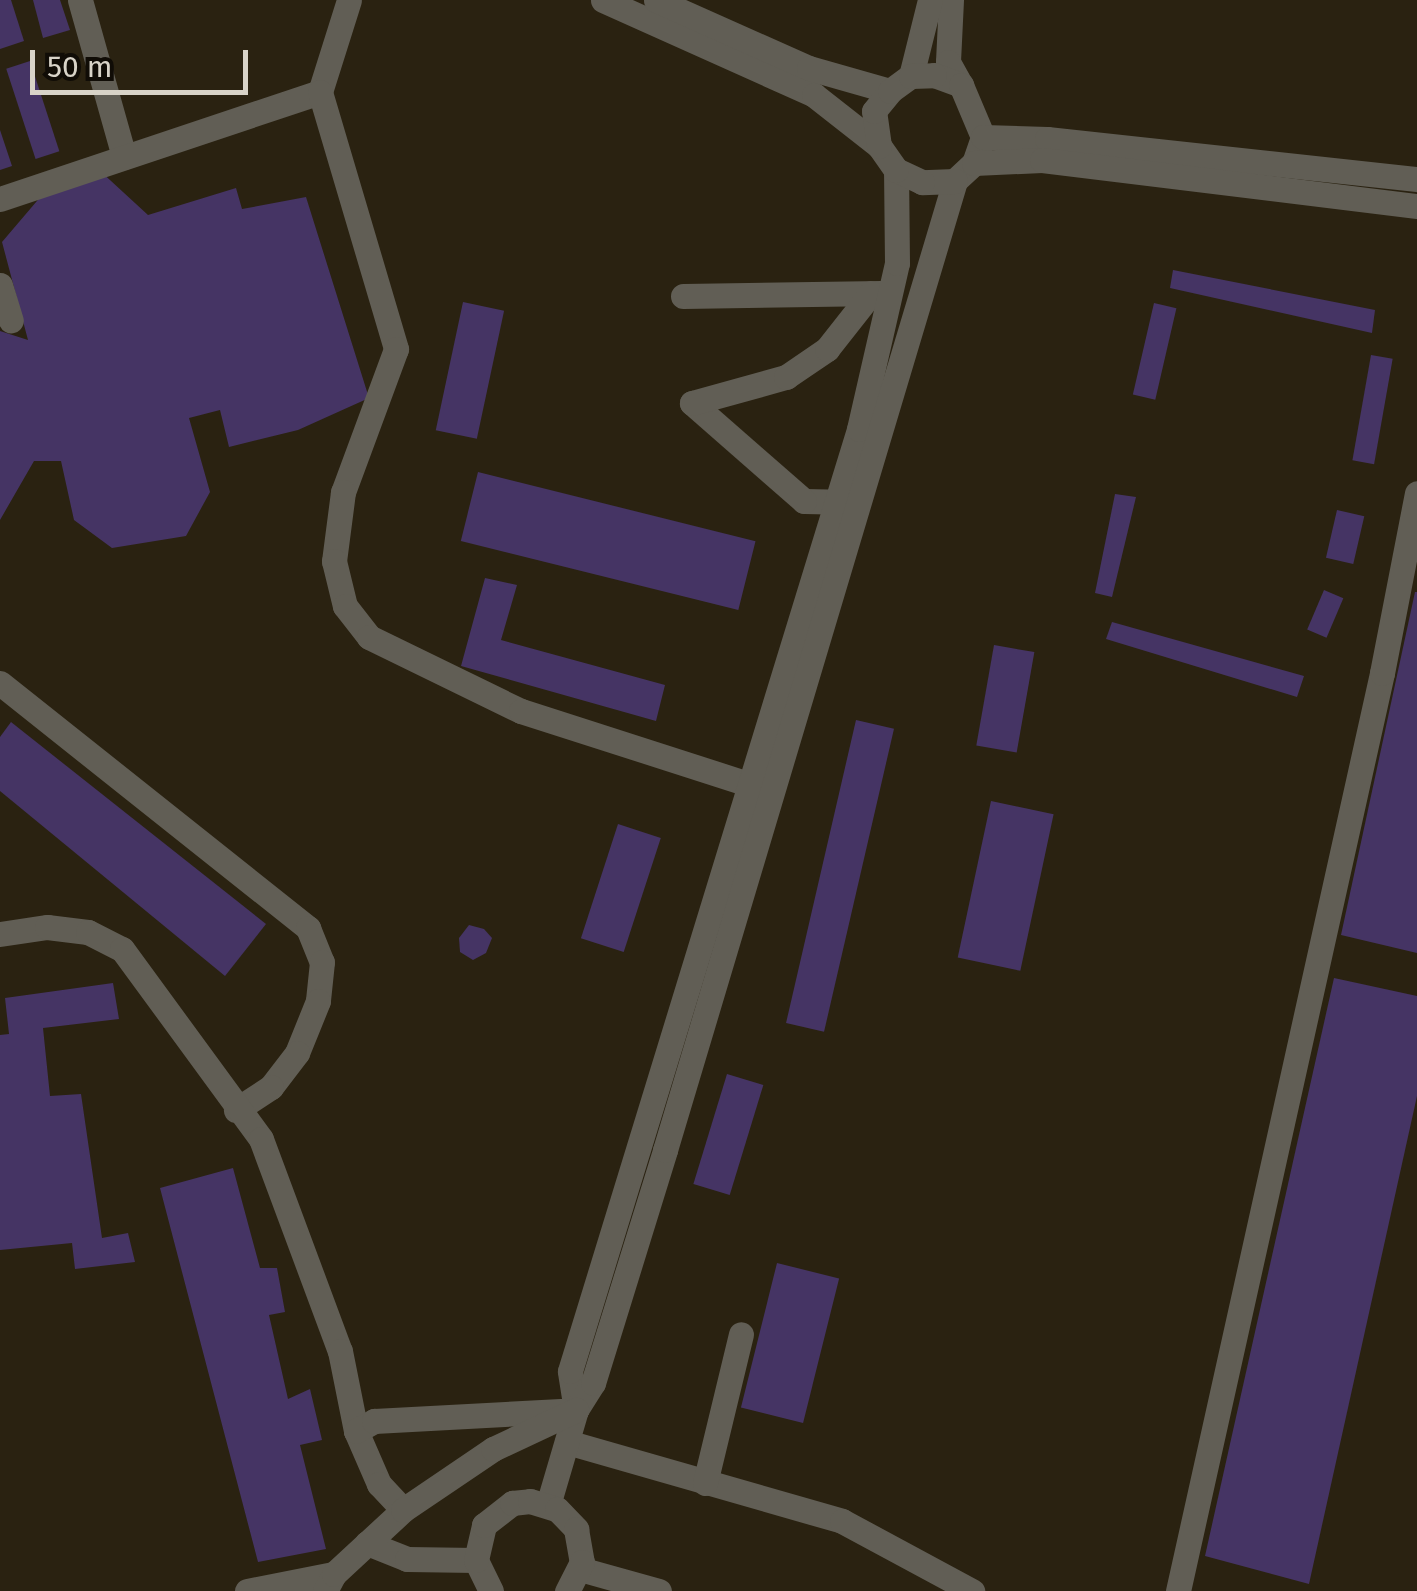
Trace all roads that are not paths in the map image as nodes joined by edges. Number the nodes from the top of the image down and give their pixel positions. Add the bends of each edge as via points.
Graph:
1 (80, 0) edge
2 (350, 0) edge
3 (603, 0) edge
4 (656, 0) edge
5 (930, 0) edge
6 (951, 0) edge
7 (900, 83) junction
8 (961, 85) junction
9 (320, 92) junction
10 (984, 137) junction
11 (879, 146) junction
12 (124, 158) junction
13 (896, 170) junction
14 (965, 172) junction
15 (1417, 179) edge
16 (0, 199) edge
17 (1417, 206) edge
18 (0, 285) edge
19 (881, 293) junction
20 (683, 296) dead end
21 (11, 320) dead end
22 (1417, 492) edge
23 (847, 502) junction
24 (0, 683) edge
25 (752, 785) junction
26 (0, 934) edge
27 (236, 1110) junction
28 (741, 1334) dead end
29 (576, 1410) junction
30 (356, 1431) junction
31 (567, 1442) junction
32 (705, 1482) junction
33 (548, 1505) junction
34 (403, 1510) junction
35 (367, 1543) junction
36 (476, 1560) junction
37 (573, 1580) edge
38 (329, 1582) edge
39 (247, 1591) edge
40 (491, 1591) edge
41 (659, 1591) edge
42 (972, 1591) edge
43 (1178, 1591) edge

1 - 12 street
2 - 9 street
3 - 11 street via 814,95
4 - 7 street via 808,68
5 - 7 street
6 - 8 street via 948,62
7 - 8 street via 934,75
7 - 11 street via 874,111
8 - 10 street
9 - 12 street
9 - 25 street via 396,349 343,492 334,561 345,606 370,637 520,711
10 - 14 street
10 - 15 street
11 - 13 street
12 - 16 street
13 - 14 street via 922,182
13 - 19 street via 897,264
14 - 17 street via 1042,160
14 - 23 street
18 - 21 street
19 - 20 street
19 - 23 street
19 - 23 street via 827,349 786,377 692,403 804,501
22 - 43 street
23 - 25 street
23 - 29 street via 593,1383
24 - 27 street via 308,928 322,962 318,1001 296,1053 271,1087
25 - 29 street via 570,1371
26 - 27 street via 74,930 122,949
27 - 30 street via 261,1139 340,1351
28 - 32 street
29 - 30 street via 374,1422
29 - 31 street
29 - 34 street via 493,1449
30 - 34 street via 379,1484
31 - 32 street
31 - 33 street
32 - 42 street via 842,1521
33 - 36 street via 512,1503 496,1512 477,1542
33 - 37 street via 568,1517 582,1544
34 - 35 street
35 - 36 street via 407,1559
35 - 38 street
36 - 40 street
37 - 41 street
38 - 39 street

